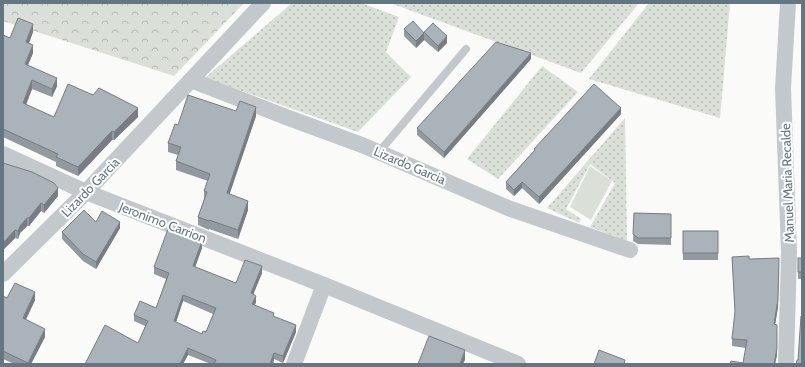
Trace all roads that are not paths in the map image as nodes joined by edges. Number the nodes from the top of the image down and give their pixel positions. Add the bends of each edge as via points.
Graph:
1 (263, 3) edge
2 (788, 3) edge
3 (466, 49) dead end
4 (192, 80) junction
5 (379, 152) junction
6 (3, 154) edge
7 (86, 192) junction
8 (630, 250) dead end
9 (796, 252) edge
10 (3, 274) edge
11 (324, 285) junction
12 (294, 364) edge
13 (518, 364) edge
14 (786, 364) edge

1 - 4 street, Lizardo Garcia
2 - 9 street, Manuel Maria Recalde via 783,88
3 - 5 lane
4 - 5 street, Lizardo Garcia
4 - 7 street, Lizardo Garcia
5 - 8 street, Lizardo Garcia via 508,208
6 - 7 street, Jeronimo Carrion
7 - 10 street, Lizardo Garcia
7 - 11 street, Jeronimo Carrion
9 - 14 street, Manuel Maria Recalde
11 - 12 street
11 - 13 street, Jeronimo Carrion

